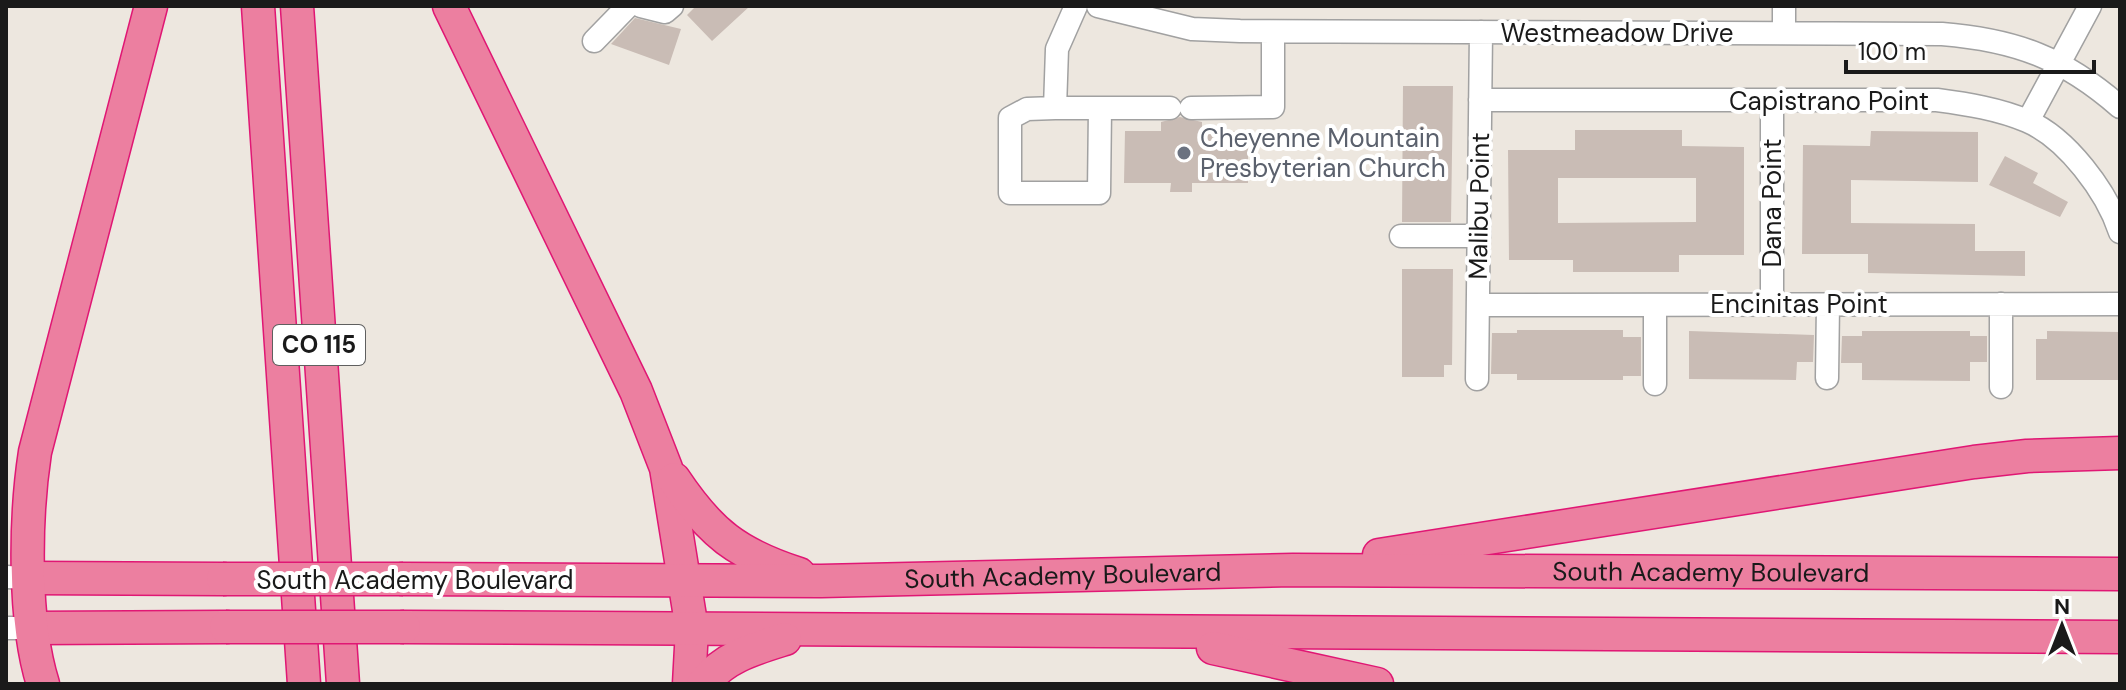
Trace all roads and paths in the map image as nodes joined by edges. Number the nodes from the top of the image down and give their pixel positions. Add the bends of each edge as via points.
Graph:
1 (151, 6) edge
2 (258, 6) edge
3 (297, 6) edge
4 (449, 6) edge
5 (628, 6) edge
6 (641, 6) edge
7 (672, 6) edge
8 (1076, 6) edge
9 (1098, 6) edge
10 (1784, 6) edge
11 (2090, 6) edge
12 (1273, 32) junction
13 (1481, 32) junction
14 (1784, 33) junction
15 (594, 41) dead end
16 (2060, 62) junction
17 (1480, 100) junction
18 (1772, 102) junction
19 (2120, 107) edge
20 (1055, 108) junction
21 (1100, 108) junction
22 (2028, 121) junction
23 (2120, 232) edge
24 (1401, 236) dead end
25 (1479, 236) junction
26 (1772, 304) junction
27 (1828, 304) junction
28 (2001, 304) junction
29 (2120, 304) edge
30 (1478, 305) junction
31 (1655, 305) junction
32 (1827, 378) dead end
33 (1477, 379) dead end
34 (1655, 384) dead end
35 (2001, 387) dead end
36 (2120, 453) edge
37 (666, 468) junction
38 (28, 496) junction
39 (6, 544) edge
40 (1293, 570) junction
41 (2120, 574) edge
42 (18, 577) edge
43 (821, 581) junction
44 (687, 582) junction
45 (19, 628) edge
46 (692, 629) junction
47 (815, 630) junction
48 (1091, 632) junction
49 (2120, 637) edge
50 (6, 651) edge
51 (42, 684) edge
52 (304, 684) edge
53 (343, 684) edge
54 (689, 684) edge
55 (703, 684) edge
56 (1377, 684) edge

1 - 38 highway
2 - 52 highway, CO 115
3 - 53 highway, CO 115
4 - 37 highway via 636,391
5 - 15 street
6 - 7 street via 665,12
8 - 20 street via 1057,49
9 - 12 street, Westmeadow Drive via 1192,29
10 - 14 street
11 - 16 street
12 - 13 street, Westmeadow Drive
12 - 21 street via 1273,107
13 - 14 street, Westmeadow Drive
13 - 17 street, Malibu Point
14 - 16 street, Westmeadow Drive via 1978,37
16 - 19 street, Westmeadow Drive
16 - 22 street
17 - 18 street, Capistrano Point
17 - 25 street, Malibu Point
18 - 22 street, Capistrano Point via 1937,100
18 - 26 street, Dana Point
20 - 21 street
20 - 21 street via 1027,109 1010,118 1010,193 1099,193
22 - 23 street, Capistrano Point via 2086,171
24 - 25 street
25 - 30 street, Malibu Point
26 - 27 street, Encinitas Point
26 - 31 street, Encinitas Point
27 - 28 street, Encinitas Point
27 - 32 street
28 - 29 street, Encinitas Point
28 - 35 street
30 - 31 street, Encinitas Point
30 - 33 street, Malibu Point
31 - 34 street
36 - 40 highway via 1974,462
37 - 43 highway via 700,516 738,550
37 - 44 highway
38 - 39 highway
38 - 42 highway
40 - 41 highway, South Academy Boulevard
40 - 43 highway, South Academy Boulevard
42 - 44 highway, South Academy Boulevard, bridge
42 - 45 highway
43 - 44 highway, South Academy Boulevard
44 - 46 highway
45 - 46 highway, South Academy Boulevard, bridge
45 - 51 highway
46 - 47 highway, South Academy Boulevard
46 - 54 highway
47 - 48 highway, South Academy Boulevard
47 - 55 highway via 737,655 714,669
48 - 49 highway, South Academy Boulevard
48 - 56 highway via 1248,653
50 - 51 highway

